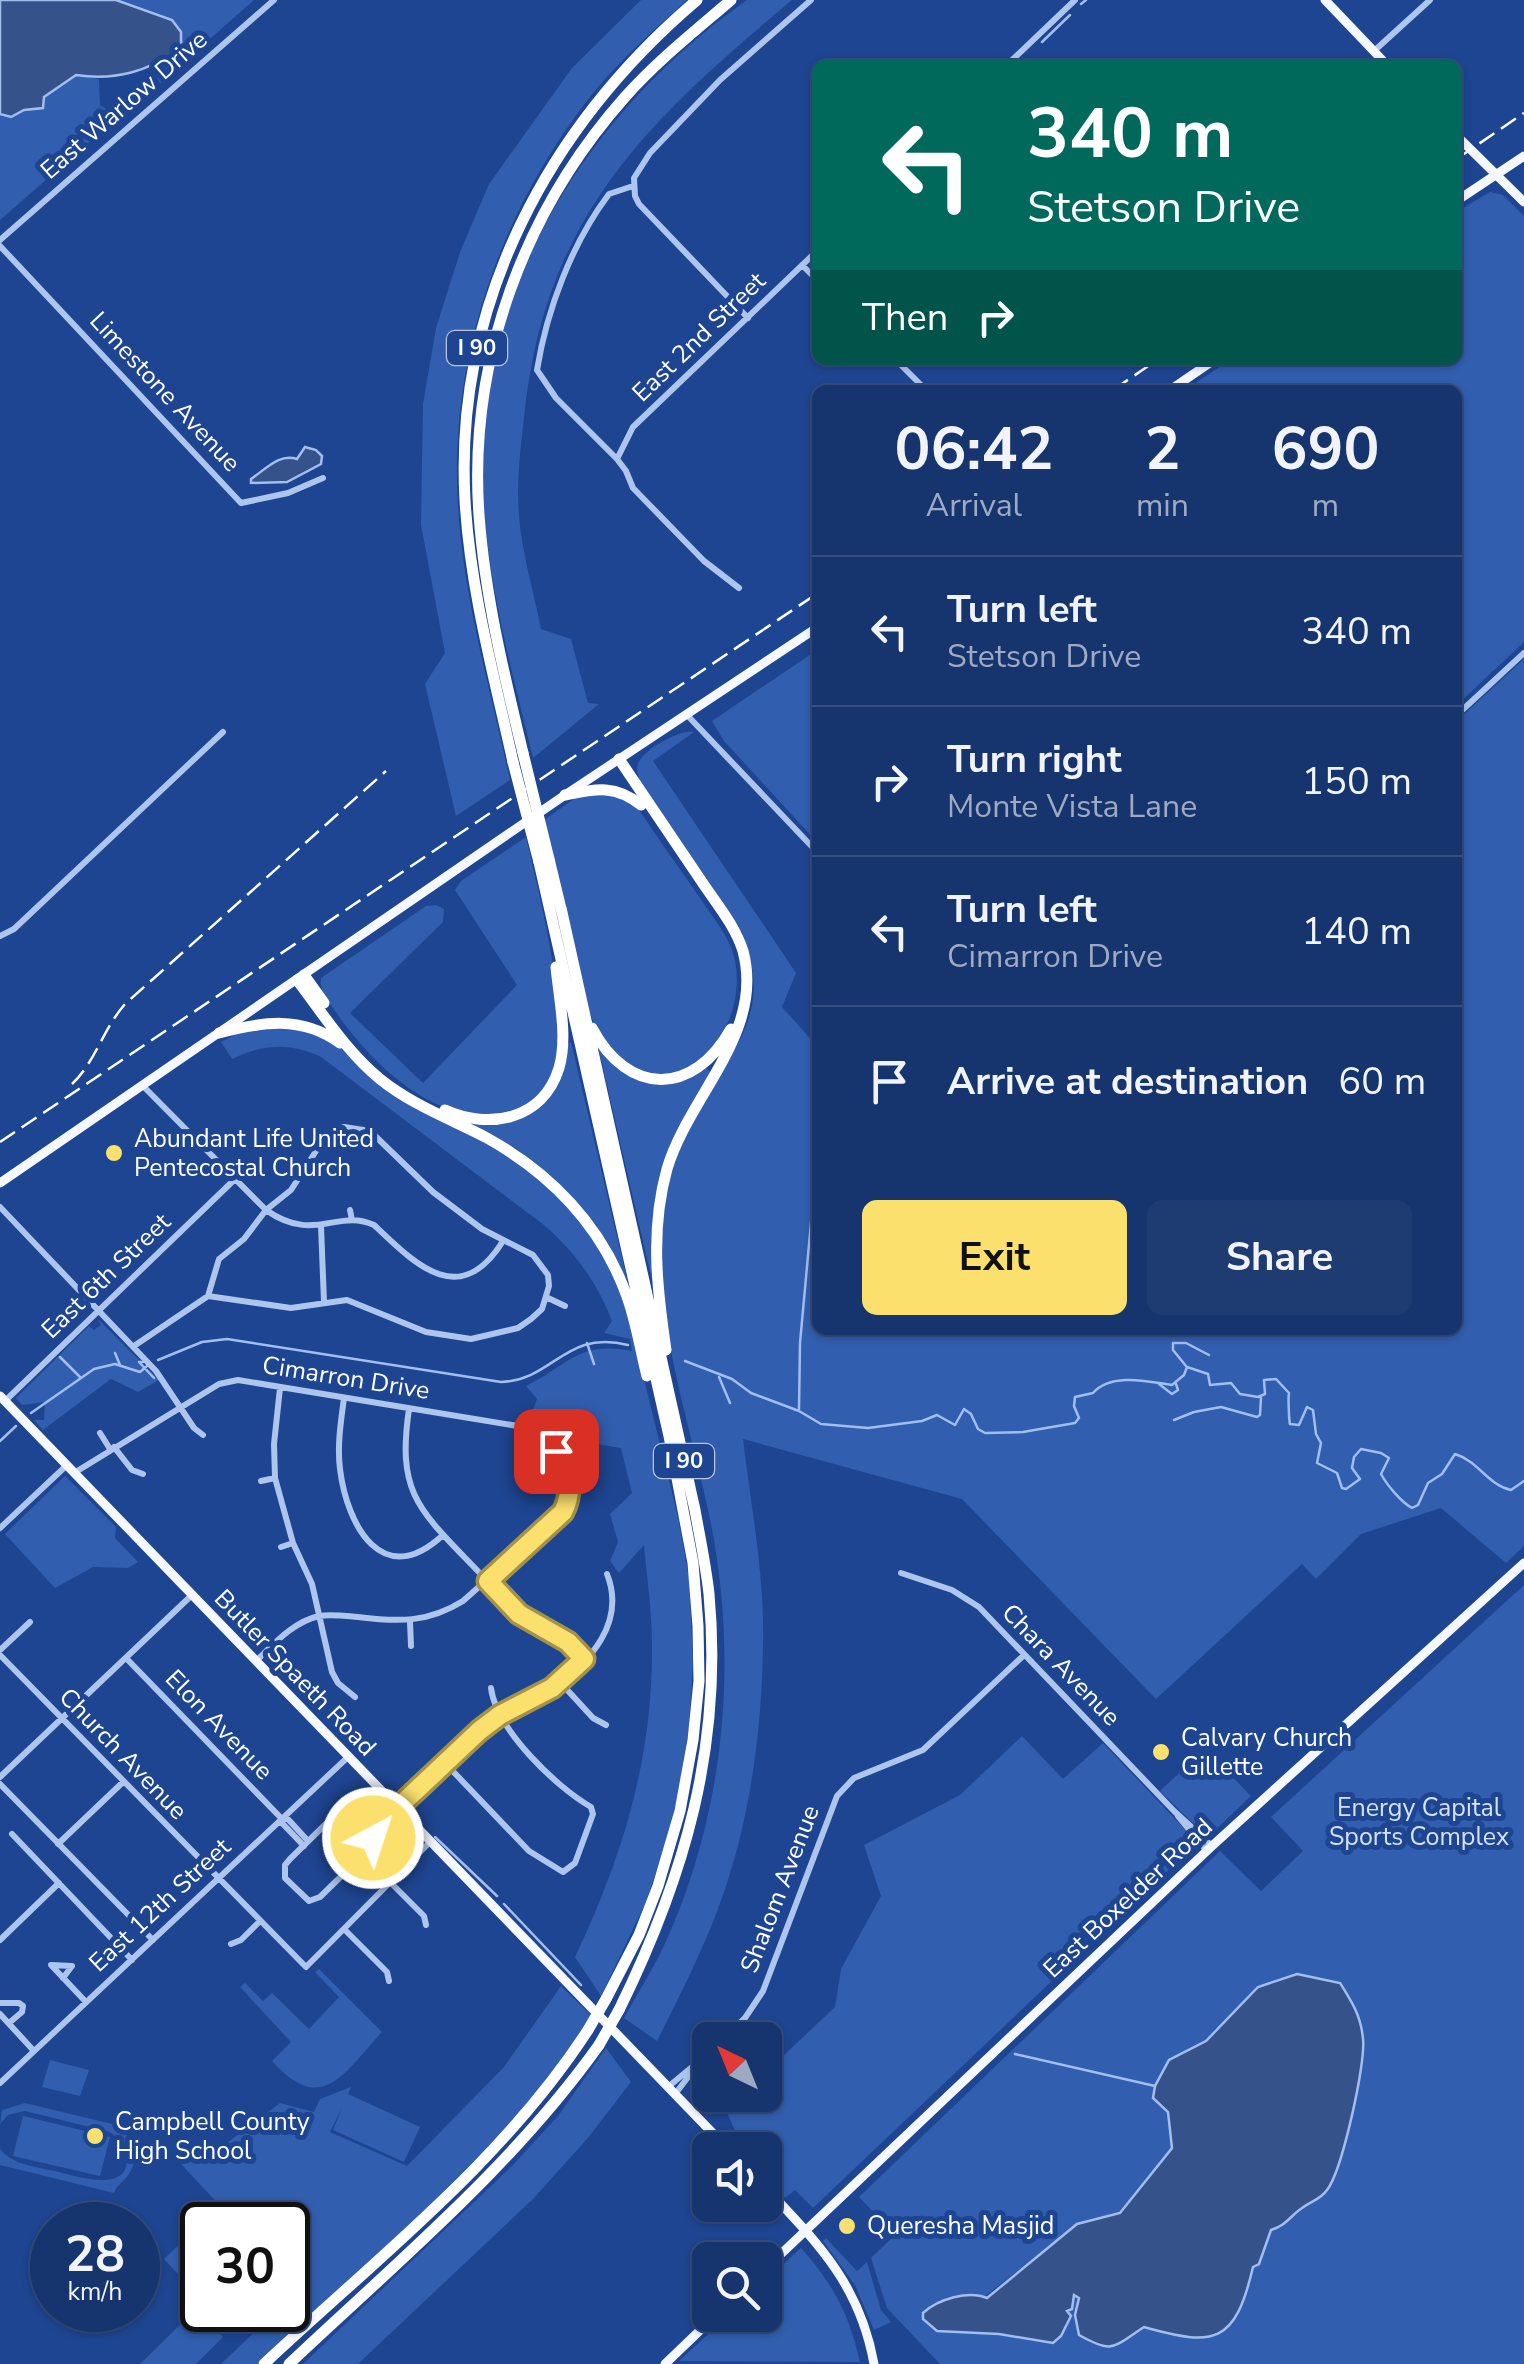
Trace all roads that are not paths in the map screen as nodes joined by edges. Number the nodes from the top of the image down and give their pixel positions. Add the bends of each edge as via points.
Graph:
1 (274, 0) edge
2 (695, 0) edge
3 (735, 0) edge
4 (811, 0) edge
5 (1074, 0) edge
6 (1325, 0) edge
7 (1430, 0) edge
8 (1374, 52) junction
9 (1013, 60) edge
10 (1383, 60) edge
11 (1462, 141) edge
12 (1524, 156) edge
13 (1496, 175) junction
14 (633, 186) junction
15 (1462, 197) edge
16 (1524, 202) edge
17 (0, 243) edge
18 (812, 256) edge
19 (802, 265) junction
20 (812, 275) edge
21 (748, 318) junction
22 (901, 365) edge
23 (1207, 365) edge
24 (921, 385) edge
25 (1177, 385) edge
26 (616, 459) junction
27 (322, 478) dead end
28 (739, 588) dead end
29 (812, 632) edge
30 (1524, 653) edge
31 (1462, 710) edge
32 (686, 714) junction
33 (222, 732) dead end
34 (518, 758) junction
35 (616, 760) junction
36 (565, 795) junction
37 (641, 805) junction
38 (812, 847) edge
39 (556, 908) junction
40 (0, 936) edge
41 (300, 977) junction
42 (219, 1032) junction
43 (351, 1051) junction
44 (143, 1086) junction
45 (234, 1180) junction
46 (0, 1184) edge
47 (0, 1207) edge
48 (266, 1210) junction
49 (350, 1210) dead end
50 (352, 1220) junction
51 (320, 1226) junction
52 (503, 1241) junction
53 (208, 1296) junction
54 (548, 1298) junction
55 (324, 1302) junction
56 (565, 1306) dead end
57 (99, 1310) junction
58 (134, 1346) junction
59 (280, 1388) junction
60 (668, 1390) junction
61 (2, 1398) edge
62 (344, 1398) junction
63 (181, 1407) junction
64 (409, 1408) junction
65 (100, 1432) dead end
66 (203, 1435) dead end
67 (112, 1448) junction
68 (71, 1469) junction
69 (143, 1474) dead end
70 (275, 1478) junction
71 (262, 1481) dead end
72 (588, 1484) dead end
73 (570, 1486) junction
74 (0, 1528) edge
75 (687, 1528) junction
76 (443, 1535) junction
77 (293, 1542) junction
78 (281, 1547) dead end
79 (1524, 1563) edge
80 (902, 1573) dead end
81 (607, 1574) dead end
82 (488, 1581) junction
83 (192, 1595) junction
84 (319, 1616) junction
85 (30, 1622) dead end
86 (410, 1622) junction
87 (411, 1646) dead end
88 (0, 1653) edge
89 (1024, 1655) junction
90 (126, 1658) junction
91 (584, 1659) junction
92 (256, 1661) junction
93 (560, 1682) junction
94 (491, 1688) dead end
95 (356, 1697) dead end
96 (500, 1715) junction
97 (61, 1719) junction
98 (606, 1725) dead end
99 (348, 1758) junction
100 (445, 1763) junction
101 (0, 1780) edge
102 (122, 1782) junction
103 (397, 1807) junction
104 (283, 1819) junction
105 (372, 1832) junction
106 (12, 1834) dead end
107 (430, 1842) junction
108 (58, 1844) junction
109 (306, 1844) junction
110 (1209, 1848) junction
111 (218, 1879) junction
112 (390, 1882) junction
113 (59, 1884) junction
114 (260, 1921) junction
115 (426, 1925) dead end
116 (344, 1929) junction
117 (0, 1940) edge
118 (153, 1940) junction
119 (230, 1944) dead end
120 (132, 1960) junction
121 (64, 1978) dead end
122 (389, 1981) dead end
123 (86, 2002) junction
124 (0, 2003) edge
125 (0, 2014) edge
126 (741, 2022) edge
127 (9, 2024) junction
128 (34, 2051) junction
129 (692, 2069) edge
130 (0, 2083) edge
131 (672, 2090) junction
132 (712, 2132) edge
133 (782, 2205) edge
134 (806, 2230) junction
135 (782, 2253) edge
136 (698, 2332) edge
137 (263, 2364) edge
138 (290, 2364) edge
139 (664, 2364) edge
140 (874, 2364) edge

1 - 17 street, East Warlow Drive
2 - 34 highway, I 90 via 570,135 500,268 472,372 465,450 470,555
3 - 34 highway, I 90 via 625,96 568,172 518,267 489,362 478,513
4 - 14 street via 692,108 639,167
5 - 9 street
6 - 8 main road
7 - 8 street
8 - 10 main road
11 - 13 main road
12 - 13 main road
13 - 15 main road
13 - 16 main road
14 - 21 street via 640,204
14 - 26 street via 609,194 585,234 552,309 537,370
17 - 27 street, Limestone Avenue via 241,503 288,494
18 - 19 street, East 2nd Street
19 - 20 street
19 - 21 street, East 2nd Street
21 - 26 street, East 2nd Street via 633,426
22 - 24 street
23 - 25 main road
26 - 28 street via 632,488
29 - 32 main road
30 - 31 street
32 - 35 main road
32 - 38 street
33 - 40 street
34 - 39 highway, I 90, bridge
35 - 36 main road
35 - 37 highway
35 - 60 highway, I 90 via 736,933 748,985 741,1024 677,1141 657,1216 656,1280
36 - 37 highway via 615,789
36 - 41 main road
37 - 39 highway, I 90 via 720,920 740,966 735,1020 720,1047 676,1078 630,1072 614,1061 588,1015
39 - 41 highway via 560,1066 542,1098 511,1118 473,1120 408,1091 357,1047
39 - 60 highway, I 90
39 - 75 highway, I 90 via 577,1042
41 - 42 main road
41 - 43 highway, I 90
42 - 43 highway, I 90 via 287,1021 329,1035
42 - 44 main road
43 - 75 highway, I 90 via 396,1092 512,1152 564,1194 593,1231 626,1295
44 - 45 street
44 - 46 main road
45 - 48 street
45 - 57 street, East 6th Street
47 - 57 street
48 - 51 street via 289,1223
48 - 52 street via 296,1183 325,1137 358,1127
48 - 53 street via 219,1259
49 - 50 street
50 - 51 street
50 - 52 street via 374,1224 428,1272 443,1277 474,1273
51 - 55 street
52 - 54 street via 542,1264
53 - 55 street via 290,1308
53 - 58 street
54 - 55 street via 518,1328 471,1339 426,1332 347,1300
54 - 56 street
57 - 58 street
57 - 61 street, East 6th Street
58 - 63 street
59 - 62 street, Cimarron Drive
59 - 63 street, Cimarron Drive via 238,1380
59 - 70 street
60 - 138 highway, I 90, bridge via 709,1592 711,1700 702,1780 653,1941 599,2045 547,2114
61 - 68 main road, Butler Spaeth Road
62 - 64 street, Cimarron Drive
62 - 76 street via 339,1466 357,1528 383,1553 402,1558
63 - 66 street
63 - 67 street, Cimarron Drive
64 - 73 street, Cimarron Drive via 532,1430 556,1451
64 - 76 street via 406,1472
65 - 67 street
67 - 68 street, Cimarron Drive
67 - 69 street
68 - 74 street, Cimarron Drive
68 - 83 main road, Butler Spaeth Road
70 - 71 street
70 - 77 street
72 - 73 street
73 - 82 street via 563,1512
75 - 137 highway, I 90, bridge via 698,1626 693,1740 680,1811 639,1935 588,2030 532,2108
76 - 82 street
77 - 78 street
77 - 84 street
79 - 110 main road, East Boxelder Road
80 - 89 street, Chara Avenue via 970,1599
81 - 91 street via 612,1617
82 - 86 street via 445,1612
82 - 91 street via 519,1614
83 - 90 street
83 - 92 main road, Butler Spaeth Road
84 - 86 street
84 - 92 street
84 - 95 street via 332,1672
85 - 88 street
86 - 87 street
88 - 97 street, Church Avenue
89 - 110 street, Chara Avenue
89 - 126 street, Shalom Avenue via 923,1750 854,1778 837,1796 763,1991
90 - 97 street
90 - 104 street, Elon Avenue
91 - 93 street
92 - 99 main road, Butler Spaeth Road
93 - 96 street
93 - 98 street
94 - 96 street
96 - 100 street
96 - 100 street via 564,1789 591,1806 574,1863 564,1872 516,1840
97 - 101 street
97 - 102 street, Church Avenue
99 - 103 main road, Butler Spaeth Road
99 - 104 street, East 12th Street
100 - 103 street
101 - 108 street
102 - 108 street
102 - 111 street, Church Avenue
103 - 105 street
103 - 107 main road, Butler Spaeth Road
104 - 109 street, Elon Avenue
104 - 111 street, East 12th Street
105 - 109 street via 354,1812 340,1811
105 - 109 street via 366,1852 309,1901 284,1871
106 - 113 street
107 - 112 street
107 - 131 main road, Butler Spaeth Road
108 - 118 street
110 - 134 main road, East Boxelder Road
111 - 114 street, Church Avenue
111 - 118 street, East 12th Street
112 - 115 street
112 - 116 street
113 - 117 street
113 - 120 street
114 - 116 street, Church Avenue via 306,1967
114 - 119 street
116 - 122 street
118 - 120 street, East 12th Street
120 - 123 street, East 12th Street
121 - 123 street
123 - 128 street, East 12th Street
124 - 127 street via 23,2006
125 - 127 street
127 - 128 street
128 - 130 street, East 12th Street
129 - 131 street
131 - 132 main road, Butler Spaeth Road
133 - 134 main road
134 - 135 main road, East Boxelder Road
134 - 140 main road via 854,2296
136 - 139 main road

